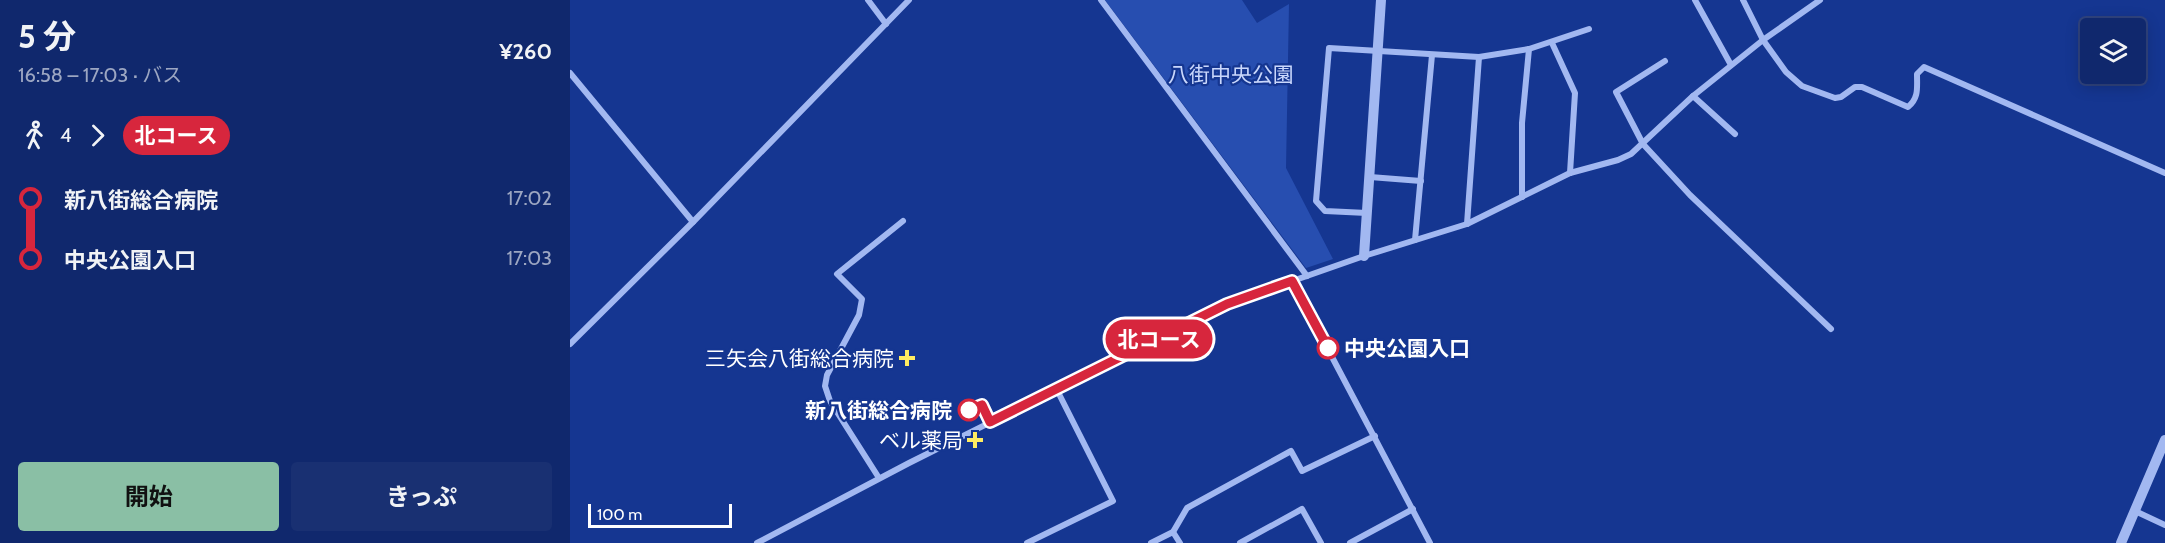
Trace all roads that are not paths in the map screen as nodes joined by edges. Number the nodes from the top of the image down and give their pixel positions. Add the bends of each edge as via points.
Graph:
1 (868, 0) edge
2 (909, 0) edge
3 (1101, 0) edge
4 (1381, 0) edge
5 (1695, 0) edge
6 (1743, 0) edge
7 (1820, 0) edge
8 (886, 24) junction
9 (1589, 29) dead end
10 (1763, 40) junction
11 (1552, 43) junction
12 (1529, 49) junction
13 (1378, 52) junction
14 (1432, 54) junction
15 (1479, 57) junction
16 (1665, 61) dead end
17 (1731, 65) junction
18 (570, 73) edge
19 (1693, 96) junction
20 (1735, 134) dead end
21 (1643, 144) junction
22 (1570, 173) junction
23 (2165, 173) edge
24 (1370, 177) junction
25 (1420, 181) junction
26 (1521, 197) junction
27 (1367, 213) junction
28 (903, 221) dead end
29 (693, 222) junction
30 (1467, 224) junction
31 (1415, 240) junction
32 (1364, 256) junction
33 (1306, 276) junction
34 (1292, 281) junction
35 (1831, 329) dead end
36 (570, 344) edge
37 (1057, 390) junction
38 (1375, 435) junction
39 (2165, 440) edge
40 (879, 478) junction
41 (1413, 509) junction
42 (2135, 511) junction
43 (2165, 525) edge
44 (1173, 532) junction
45 (757, 543) edge
46 (1027, 543) edge
47 (1152, 543) edge
48 (1180, 543) edge
49 (1240, 543) edge
50 (1321, 543) edge
51 (1350, 543) edge
52 (1430, 543) edge
53 (2121, 543) edge

1 - 8 street
2 - 8 street
3 - 33 street
4 - 13 street
5 - 17 street
6 - 10 street
7 - 10 street
8 - 29 street
9 - 11 street
10 - 17 street
10 - 23 street via 1786,72 1802,86 1828,96 1841,97 1848,90 1862,87 1908,107 1917,95 1917,74 1924,67
11 - 12 street
11 - 22 street via 1575,93
12 - 15 street
12 - 26 street
13 - 14 street
13 - 24 street
13 - 27 street via 1329,48 1316,201 1325,211
14 - 15 street
14 - 25 street
15 - 30 street
16 - 21 street via 1616,92
17 - 19 street
18 - 29 street
19 - 20 street
19 - 21 street
21 - 22 street via 1618,160
21 - 35 street via 1689,195
22 - 26 street
24 - 25 street
24 - 27 street
25 - 31 street
26 - 30 street
27 - 32 street
28 - 40 street via 837,274 862,299 862,306 825,386 830,401
29 - 36 street
30 - 31 street
31 - 32 street
32 - 33 street
33 - 34 street
34 - 37 street via 1227,304
34 - 38 street
37 - 40 street
37 - 46 street via 1113,501
38 - 41 street
38 - 44 street via 1302,471 1291,451 1186,508
39 - 42 street
40 - 45 street
41 - 51 street
41 - 52 street
42 - 43 street
42 - 53 street
44 - 47 street
44 - 48 street
49 - 50 street via 1302,509

